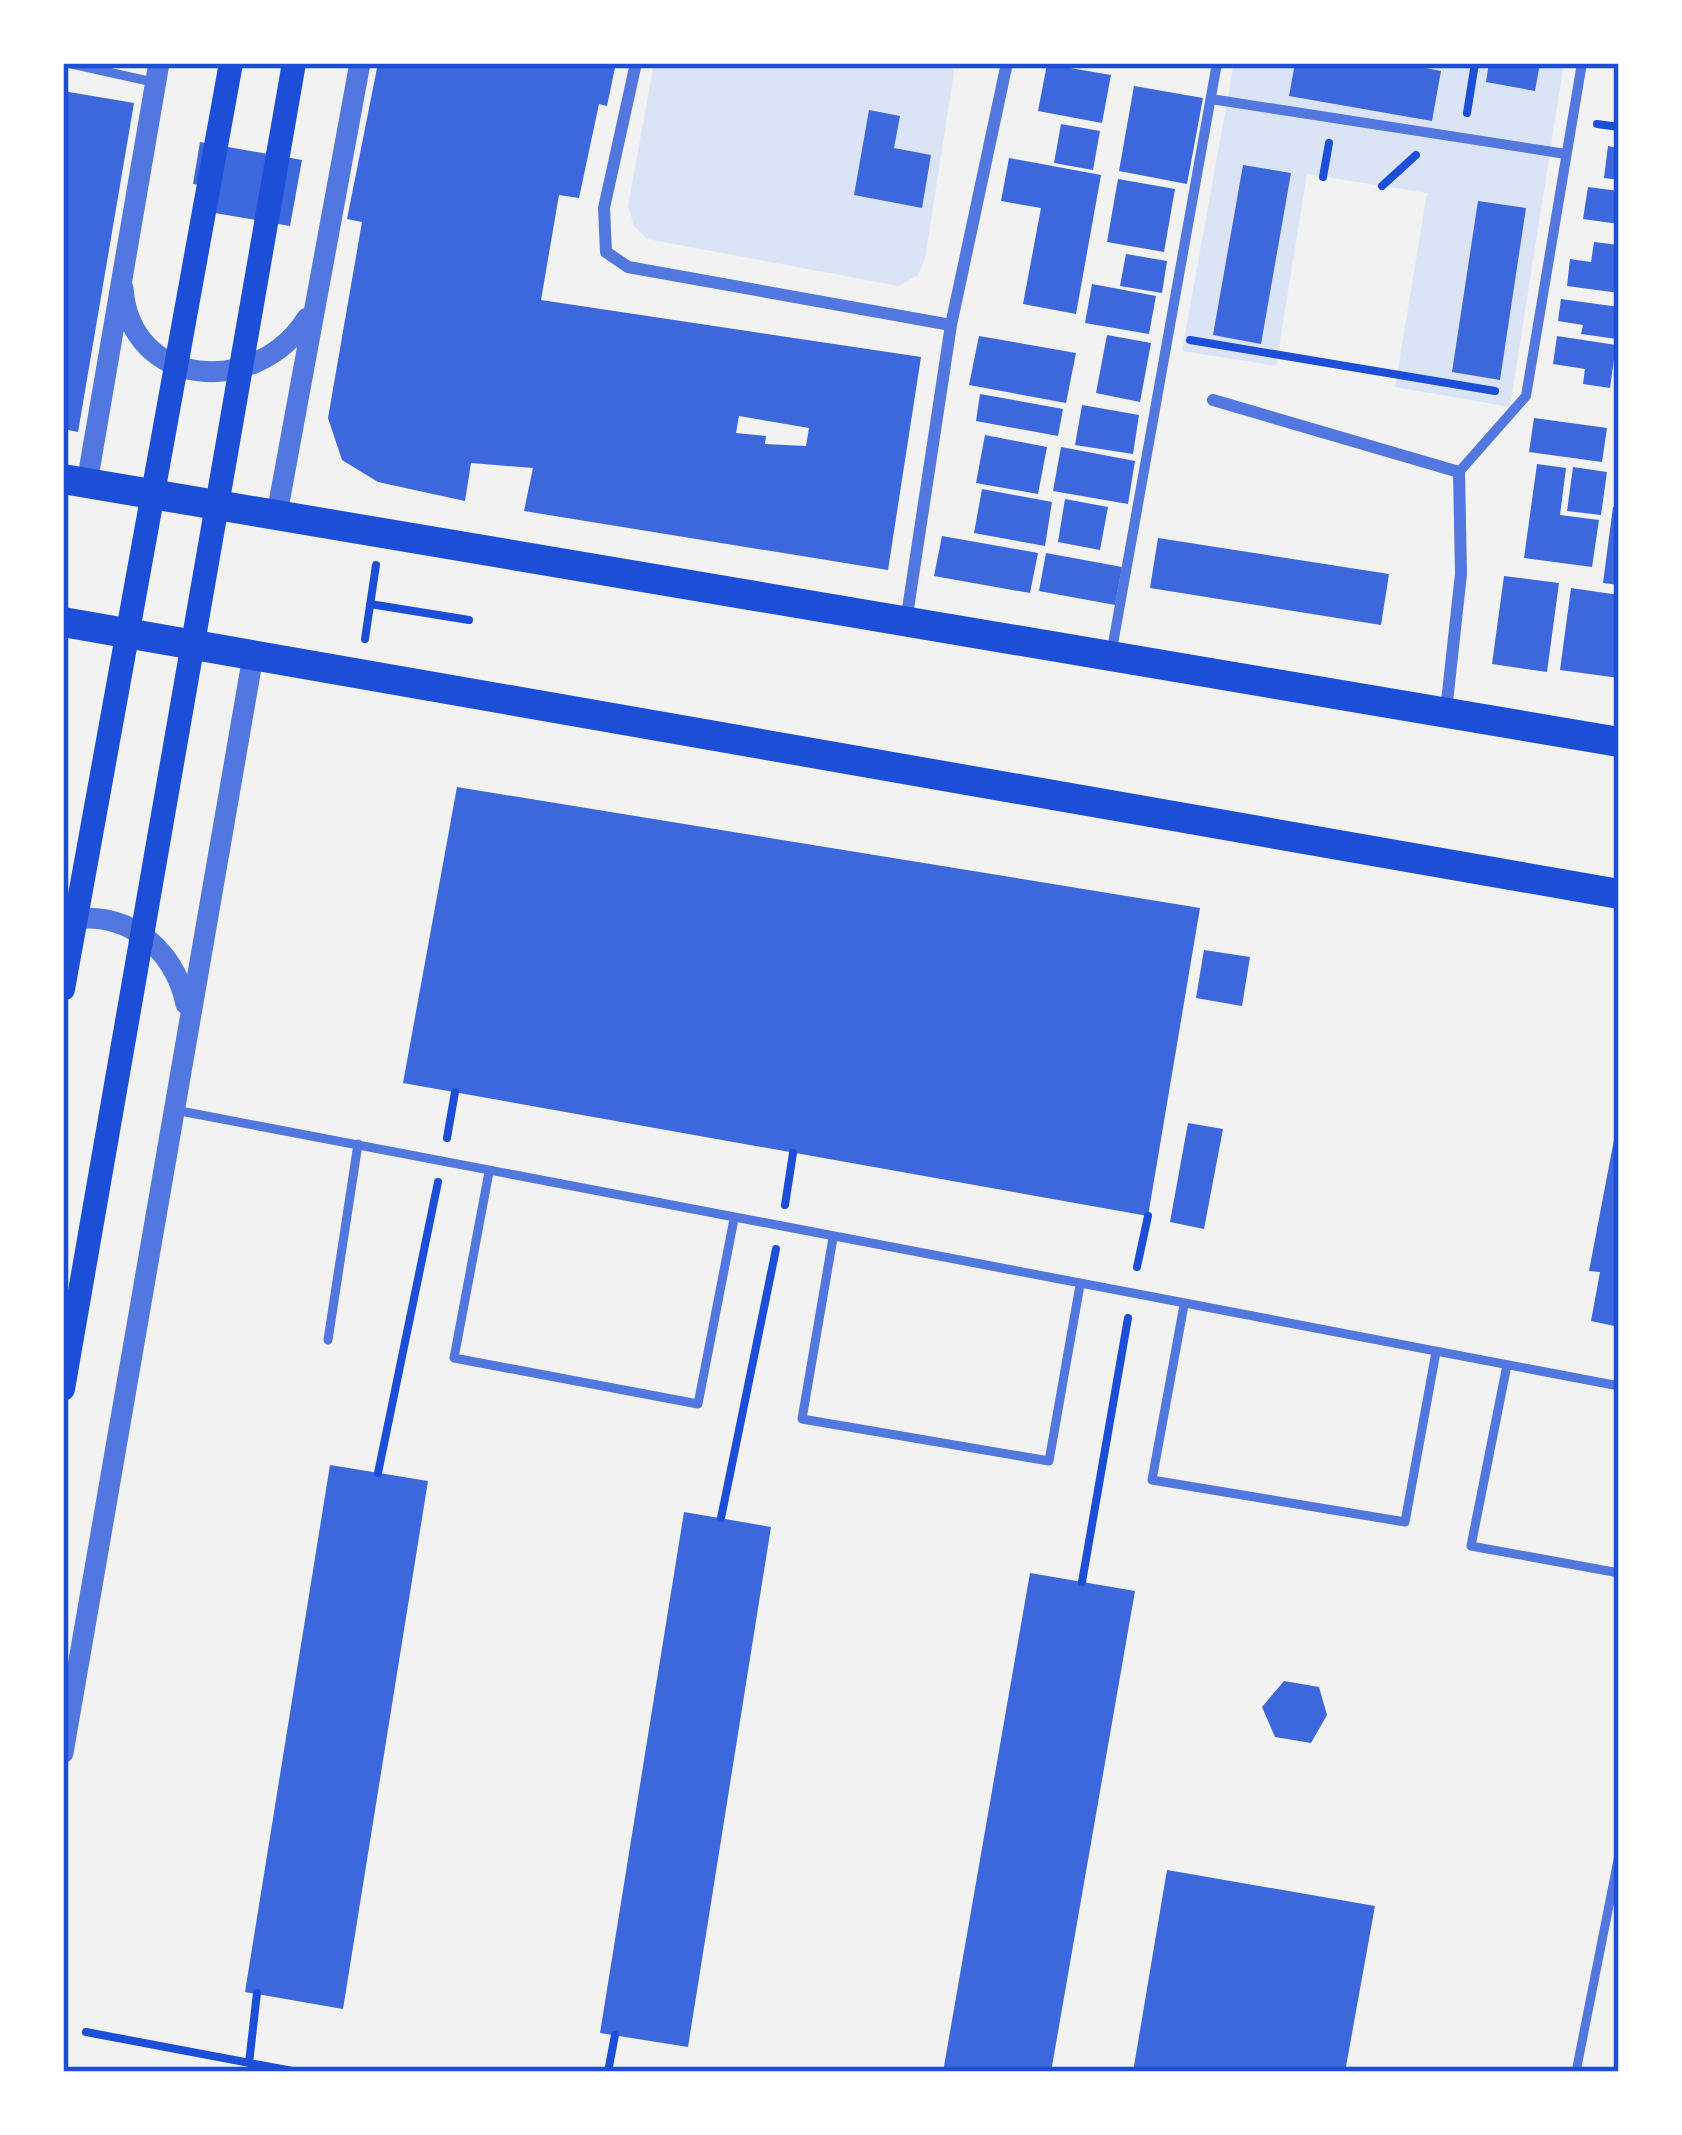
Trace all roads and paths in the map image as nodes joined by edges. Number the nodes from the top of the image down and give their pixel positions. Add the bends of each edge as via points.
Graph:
1 (67, 63) edge
2 (231, 63) edge
3 (294, 63) edge
4 (360, 63) edge
5 (636, 63) edge
6 (1007, 63) edge
7 (1217, 63) edge
8 (1475, 63) edge
9 (1582, 63) edge
10 (157, 73) edge
11 (1211, 99) junction
12 (1463, 138) junction
13 (1566, 154) junction
14 (124, 246) junction
15 (316, 287) junction
16 (951, 325) junction
17 (1168, 336) junction
18 (1526, 396) junction
19 (1213, 400) dead end
20 (1459, 472) junction
21 (75, 481) edge
22 (276, 519) junction
23 (379, 543) dead end
24 (370, 604) junction
25 (469, 620) dead end
26 (63, 622) edge
27 (905, 623) junction
28 (364, 648) dead end
29 (253, 656) junction
30 (1111, 658) junction
31 (1445, 712) junction
32 (1619, 742) edge
33 (1619, 894) edge
34 (63, 921) edge
35 (63, 989) edge
36 (187, 1023) junction
37 (455, 1092) dead end
38 (172, 1109) junction
39 (358, 1144) junction
40 (793, 1153) dead end
41 (442, 1162) junction
42 (489, 1172) junction
43 (1148, 1216) dead end
44 (734, 1219) junction
45 (781, 1228) junction
46 (833, 1238) junction
47 (1080, 1285) junction
48 (1132, 1294) junction
49 (1184, 1305) junction
50 (328, 1340) dead end
51 (1436, 1352) junction
52 (1507, 1365) junction
53 (1619, 1386) edge
54 (63, 1389) edge
55 (378, 1473) dead end
56 (721, 1518) dead end
57 (1619, 1573) edge
58 (1082, 1582) dead end
59 (63, 1753) edge
60 (1619, 1855) edge
61 (257, 1993) dead end
62 (86, 2032) dead end
63 (615, 2035) dead end
64 (249, 2063) junction
65 (298, 2072) edge
66 (608, 2072) edge
67 (1576, 2072) edge

1 - 10 lane
2 - 35 main road
3 - 54 main road
4 - 15 street
5 - 16 street via 604,208 606,252 628,267
6 - 16 street
7 - 11 street
8 - 12 path
9 - 13 street
10 - 14 street
11 - 12 street
11 - 17 street
12 - 13 street
13 - 18 street
14 - 15 street via 123,294 144,339 172,362 208,373 276,356 307,319
14 - 21 street
15 - 22 street
16 - 27 street
17 - 18 path
17 - 30 street
18 - 20 street
19 - 20 street
20 - 31 street via 1460,574
21 - 22 main road
22 - 27 main road
23 - 24 path
24 - 25 path
24 - 28 path
26 - 29 main road
27 - 30 main road
29 - 33 main road
29 - 36 street
30 - 31 main road
31 - 32 main road
34 - 36 street via 113,921 153,942 179,978
36 - 38 street
37 - 41 path
38 - 39 lane
38 - 59 street
39 - 41 lane
39 - 50 lane
40 - 45 path
41 - 42 lane
41 - 55 path
42 - 44 lane
42 - 44 lane via 454,1358 698,1404
43 - 48 path
44 - 45 lane
45 - 46 lane
45 - 56 path
46 - 47 lane
46 - 47 lane via 802,1419 1049,1461
47 - 48 lane
48 - 49 lane
48 - 58 path
49 - 51 lane
49 - 51 lane via 1152,1480 1405,1522
51 - 52 lane
52 - 53 lane
52 - 57 lane via 1471,1546
60 - 67 lane
61 - 64 path
62 - 64 path
63 - 66 path
64 - 65 path

